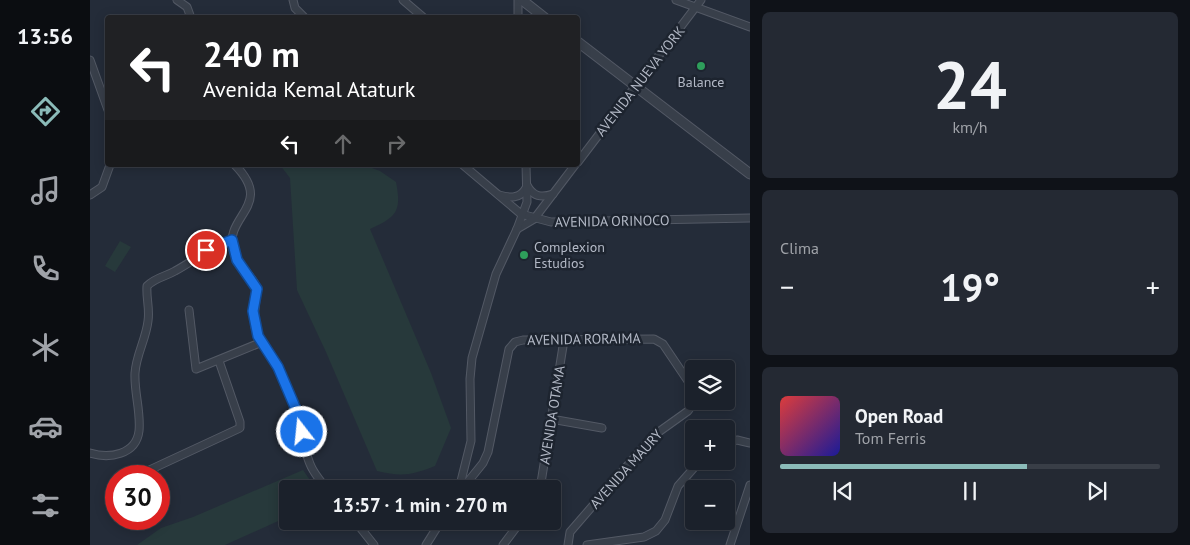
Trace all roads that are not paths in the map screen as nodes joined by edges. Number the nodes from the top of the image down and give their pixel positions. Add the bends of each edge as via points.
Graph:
1 (177, 0) edge
2 (293, 0) edge
3 (403, 0) edge
4 (518, 0) edge
5 (522, 0) edge
6 (676, 0) edge
7 (699, 3) edge
8 (190, 15) edge
9 (302, 15) edge
10 (420, 15) edge
11 (518, 15) edge
12 (541, 15) edge
13 (750, 27) edge
14 (580, 44) edge
15 (90, 60) edge
16 (636, 86) junction
17 (105, 102) edge
18 (580, 159) edge
19 (109, 167) edge
20 (236, 167) edge
21 (465, 167) edge
22 (526, 167) edge
23 (573, 167) edge
24 (750, 174) edge
25 (527, 185) junction
26 (496, 194) junction
27 (553, 194) junction
28 (90, 195) edge
29 (521, 214) junction
30 (750, 218) edge
31 (534, 219) junction
32 (517, 229) junction
33 (232, 240) junction
34 (189, 310) dead end
35 (564, 340) junction
36 (262, 342) junction
37 (219, 361) junction
38 (685, 377) edge
39 (689, 410) edge
40 (551, 419) junction
41 (602, 428) dead end
42 (735, 441) edge
43 (750, 443) edge
44 (90, 453) edge
45 (158, 465) edge
46 (692, 470) edge
47 (320, 480) edge
48 (462, 480) edge
49 (468, 480) edge
50 (541, 480) edge
51 (750, 485) edge
52 (362, 530) edge
53 (435, 530) edge
54 (515, 530) edge
55 (374, 545) edge
56 (426, 545) edge
57 (503, 545) edge
58 (568, 545) edge
59 (587, 545) edge
60 (730, 545) edge

1 - 8 street via 187,7
2 - 9 street
3 - 10 street
4 - 11 street
5 - 12 street
6 - 7 street
7 - 13 street
7 - 16 street, AVENIDA NUEVA YORK
14 - 16 street
15 - 17 street
16 - 18 street, AVENIDA NUEVA YORK
16 - 24 street
19 - 28 street via 102,187
20 - 33 street via 248,184 251,196
21 - 26 street, AVENIDA ORINOCO
22 - 25 street
23 - 27 street
25 - 26 street via 519,196
25 - 27 street via 536,195
25 - 29 street
26 - 29 street, AVENIDA ORINOCO
27 - 31 street
29 - 31 street, AVENIDA ORINOCO
29 - 32 street
30 - 31 street, AVENIDA ORINOCO via 571,223
31 - 32 street
32 - 48 street via 496,274 472,358 471,441
33 - 36 street via 237,260 257,289 253,311
33 - 44 street via 206,250 147,286 149,318 134,385 139,430 137,440 120,454
34 - 37 street via 196,369
35 - 38 street, AVENIDA RORAIMA via 646,338 662,344
35 - 40 street, AVENIDA OTAMA
35 - 49 street, AVENIDA RORAIMA via 519,340 509,349 488,452
36 - 37 street
36 - 47 street via 278,367 298,414 312,469
37 - 45 street via 240,428
39 - 58 street, AVENIDA MAURY via 653,436 570,532
40 - 41 street
40 - 50 street, AVENIDA OTAMA
42 - 43 street
46 - 59 street via 678,486 665,520 656,531 644,537
51 - 60 street
52 - 55 street
53 - 56 street
54 - 57 street

